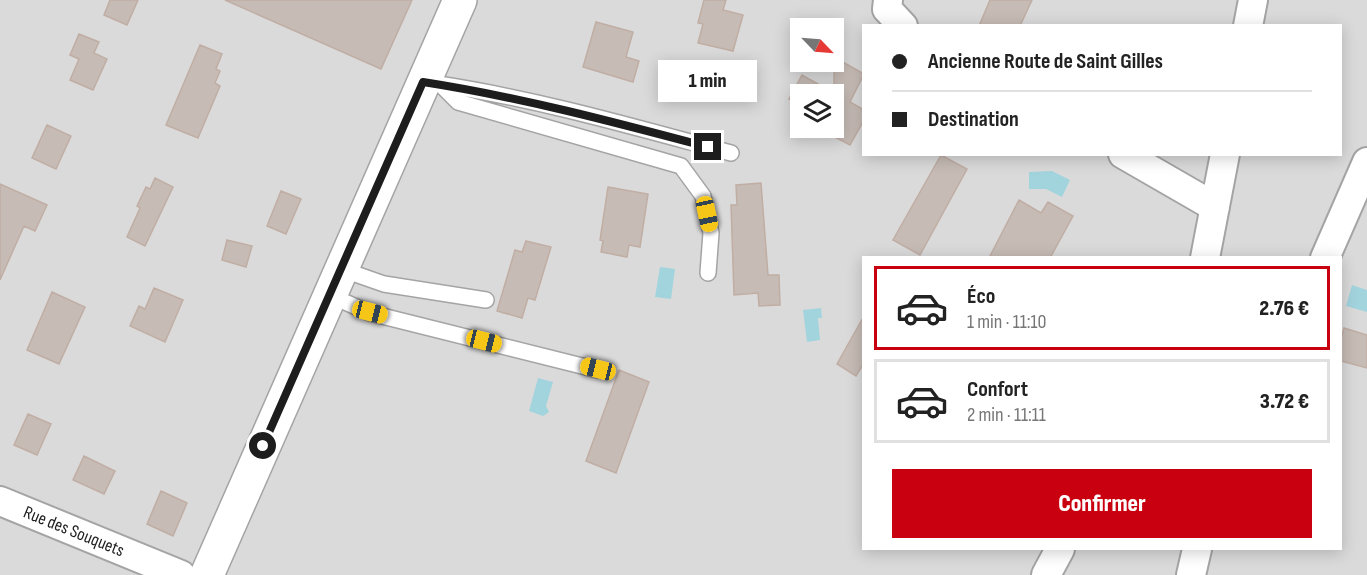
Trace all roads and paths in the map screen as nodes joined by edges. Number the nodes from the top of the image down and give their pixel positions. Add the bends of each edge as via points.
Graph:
1 (460, 0) edge
2 (888, 0) edge
3 (1253, 0) edge
4 (901, 24) edge
5 (1248, 24) edge
6 (432, 83) junction
7 (730, 153) dead end
8 (1126, 156) edge
9 (1225, 156) edge
10 (1367, 162) edge
11 (1215, 207) junction
12 (1205, 256) edge
13 (1326, 256) edge
14 (708, 273) dead end
15 (335, 282) junction
16 (486, 300) dead end
17 (598, 369) dead end
18 (0, 501) edge
19 (1059, 550) edge
20 (1197, 550) edge
21 (181, 575) edge
22 (207, 575) edge
23 (1046, 575) edge
24 (1191, 575) edge

1 - 6 street
2 - 4 street via 887,9
3 - 5 street
6 - 7 lane via 620,123
6 - 14 lane via 458,102 681,166 703,196 711,232
6 - 15 street
8 - 11 street
9 - 11 street
10 - 13 street
11 - 12 street
15 - 16 lane via 384,284
15 - 17 lane via 370,312
15 - 22 street
18 - 21 street, Rue des Souquets
19 - 23 street
20 - 24 street

